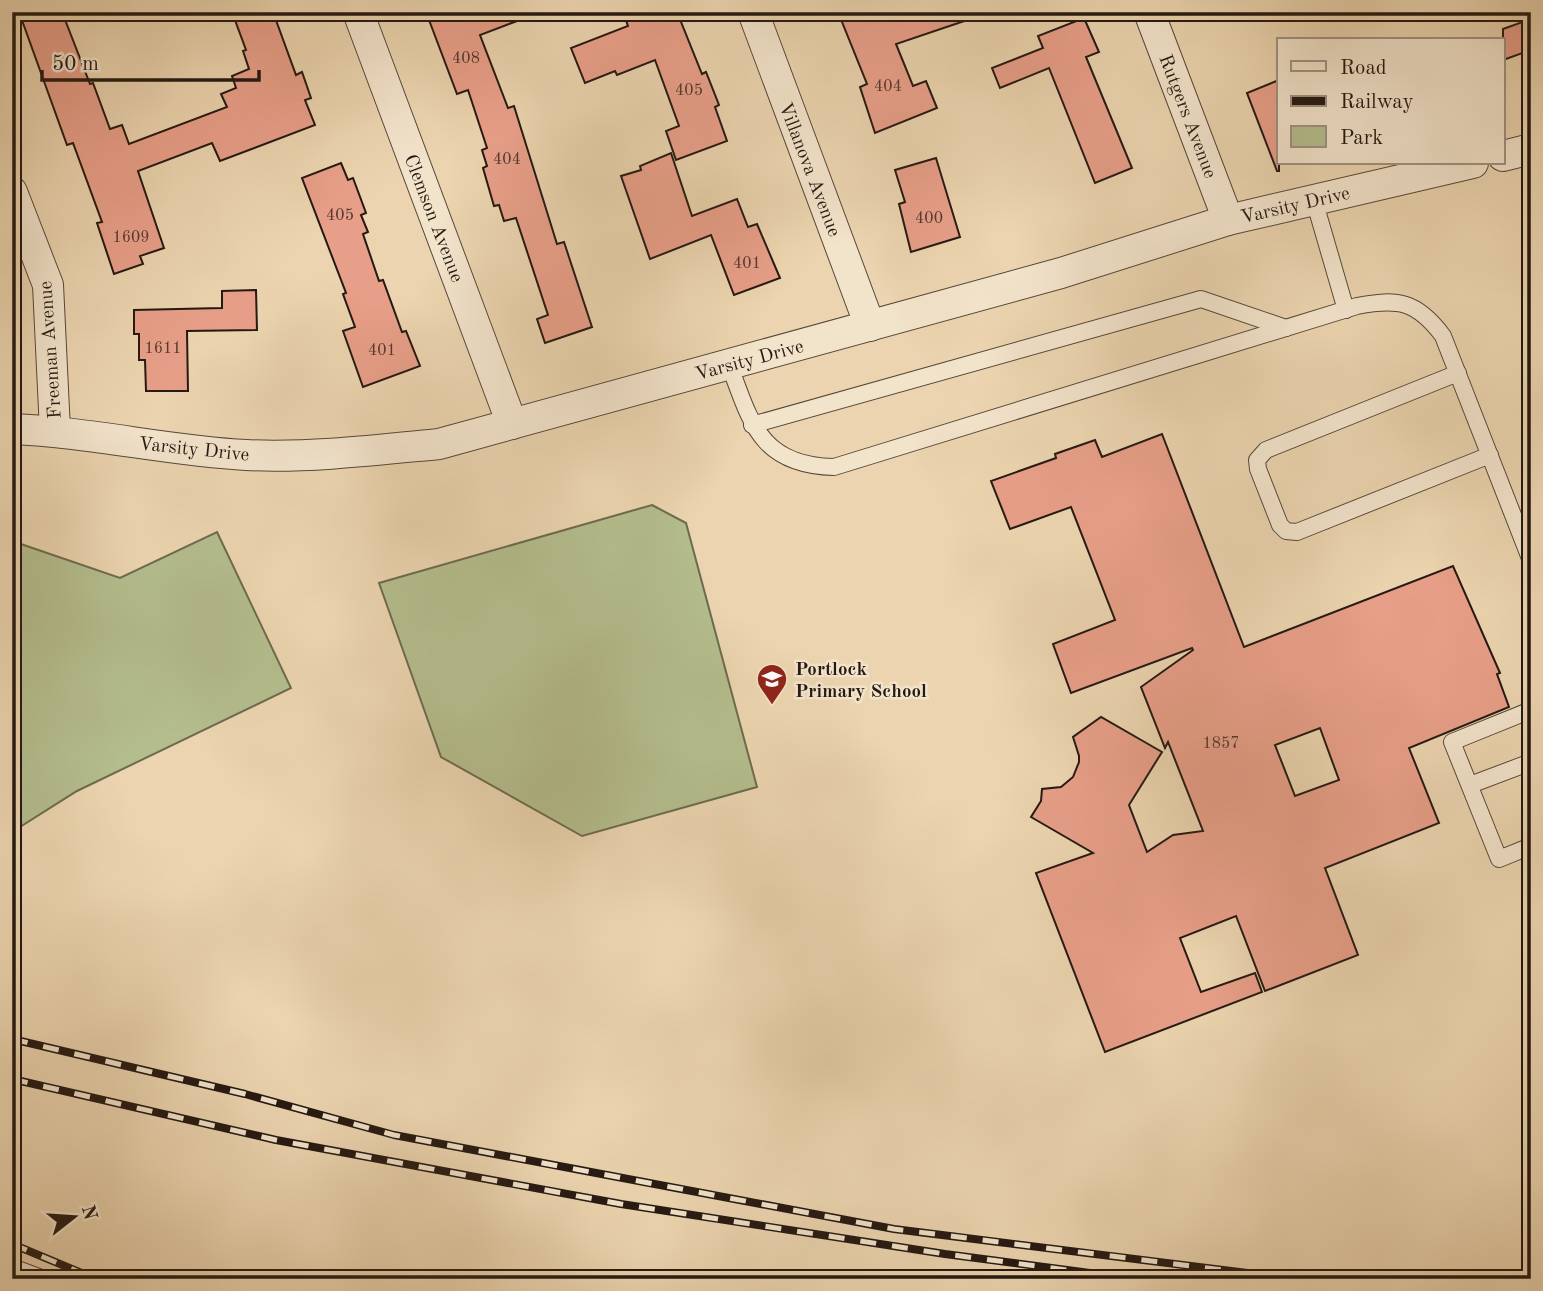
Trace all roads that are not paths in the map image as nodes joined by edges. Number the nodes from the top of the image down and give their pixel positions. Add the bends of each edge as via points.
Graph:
1 (358, 12) edge
2 (753, 12) edge
3 (1149, 12) edge
4 (1531, 149) edge
5 (1504, 156) edge
6 (1469, 164) edge
7 (12, 191) edge
8 (1314, 200) junction
9 (1228, 220) junction
10 (1346, 310) junction
11 (870, 326) junction
12 (1286, 328) junction
13 (729, 364) junction
14 (1458, 373) junction
15 (512, 424) junction
16 (752, 425) junction
17 (12, 429) edge
18 (55, 431) junction
19 (1490, 455) junction
20 (1531, 561) edge
21 (1531, 710) edge
22 (1531, 762) edge
23 (1470, 785) junction
24 (1531, 846) edge
25 (12, 1267) edge
26 (44, 1279) edge

1 - 15 street, Clemson Avenue
2 - 11 street, Villanova Avenue
3 - 9 street, Rutgers Avenue
4 - 5 street
6 - 8 street, Varsity Drive
7 - 18 street, Freeman Avenue via 48,285
8 - 9 street, Varsity Drive
8 - 10 lane
9 - 11 street, Varsity Drive
10 - 12 lane
10 - 14 lane via 1384,301 1428,315 1443,336
11 - 13 street, Varsity Drive
12 - 16 lane via 1201,299
12 - 16 lane via 834,467 813,467 784,456
13 - 15 street, Varsity Drive
13 - 16 lane
14 - 19 lane
14 - 19 lane via 1266,450 1257,460 1258,469 1280,525 1297,533
15 - 18 street, Varsity Drive via 439,444 248,455
17 - 18 street, Varsity Drive
19 - 20 lane
21 - 23 lane via 1452,741
22 - 23 lane
23 - 24 lane via 1499,859
25 - 26 lane

